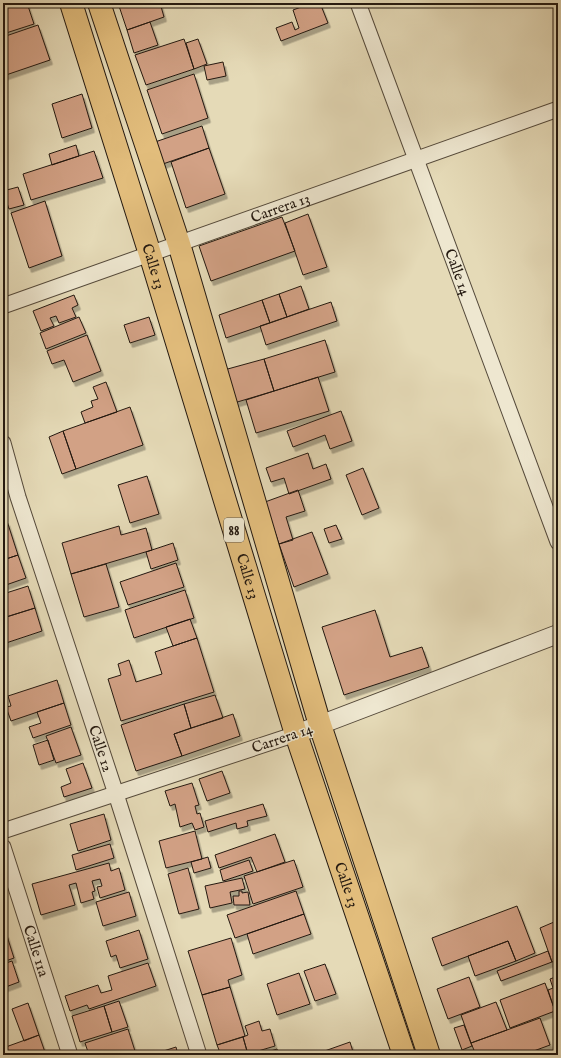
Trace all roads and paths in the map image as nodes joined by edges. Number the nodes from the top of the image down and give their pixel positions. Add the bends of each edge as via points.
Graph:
1 (71, 3) edge
2 (99, 3) edge
3 (358, 3) edge
4 (558, 109) edge
5 (417, 159) junction
6 (179, 244) junction
7 (150, 254) junction
8 (3, 306) edge
9 (3, 443) edge
10 (558, 542) edge
11 (558, 634) edge
12 (320, 725) junction
13 (296, 734) junction
14 (116, 794) junction
15 (3, 831) edge
16 (3, 847) edge
17 (70, 1055) edge
18 (199, 1055) edge
19 (404, 1055) edge
20 (429, 1055) edge

1 - 7 highway, Calle 13 / 88
2 - 6 highway, Calle 13 / 88
3 - 5 street, Calle 14
4 - 5 street, Carrera 13
5 - 6 street, Carrera 13
5 - 10 street, Calle 14
6 - 7 street, Carrera 13
6 - 12 highway, Calle 13 / 88
7 - 8 street, Carrera 13
7 - 13 highway, Calle 13 / 88
9 - 14 street, Calle 12 via 18,497
11 - 12 street, Carrera 14
12 - 13 street, Carrera 14
12 - 20 highway, Calle 13 / 88
13 - 14 street, Carrera 14
13 - 19 highway, Calle 13 / 88
14 - 15 street, Carrera 14
14 - 18 street, Calle 12
16 - 17 street, Calle 11a

